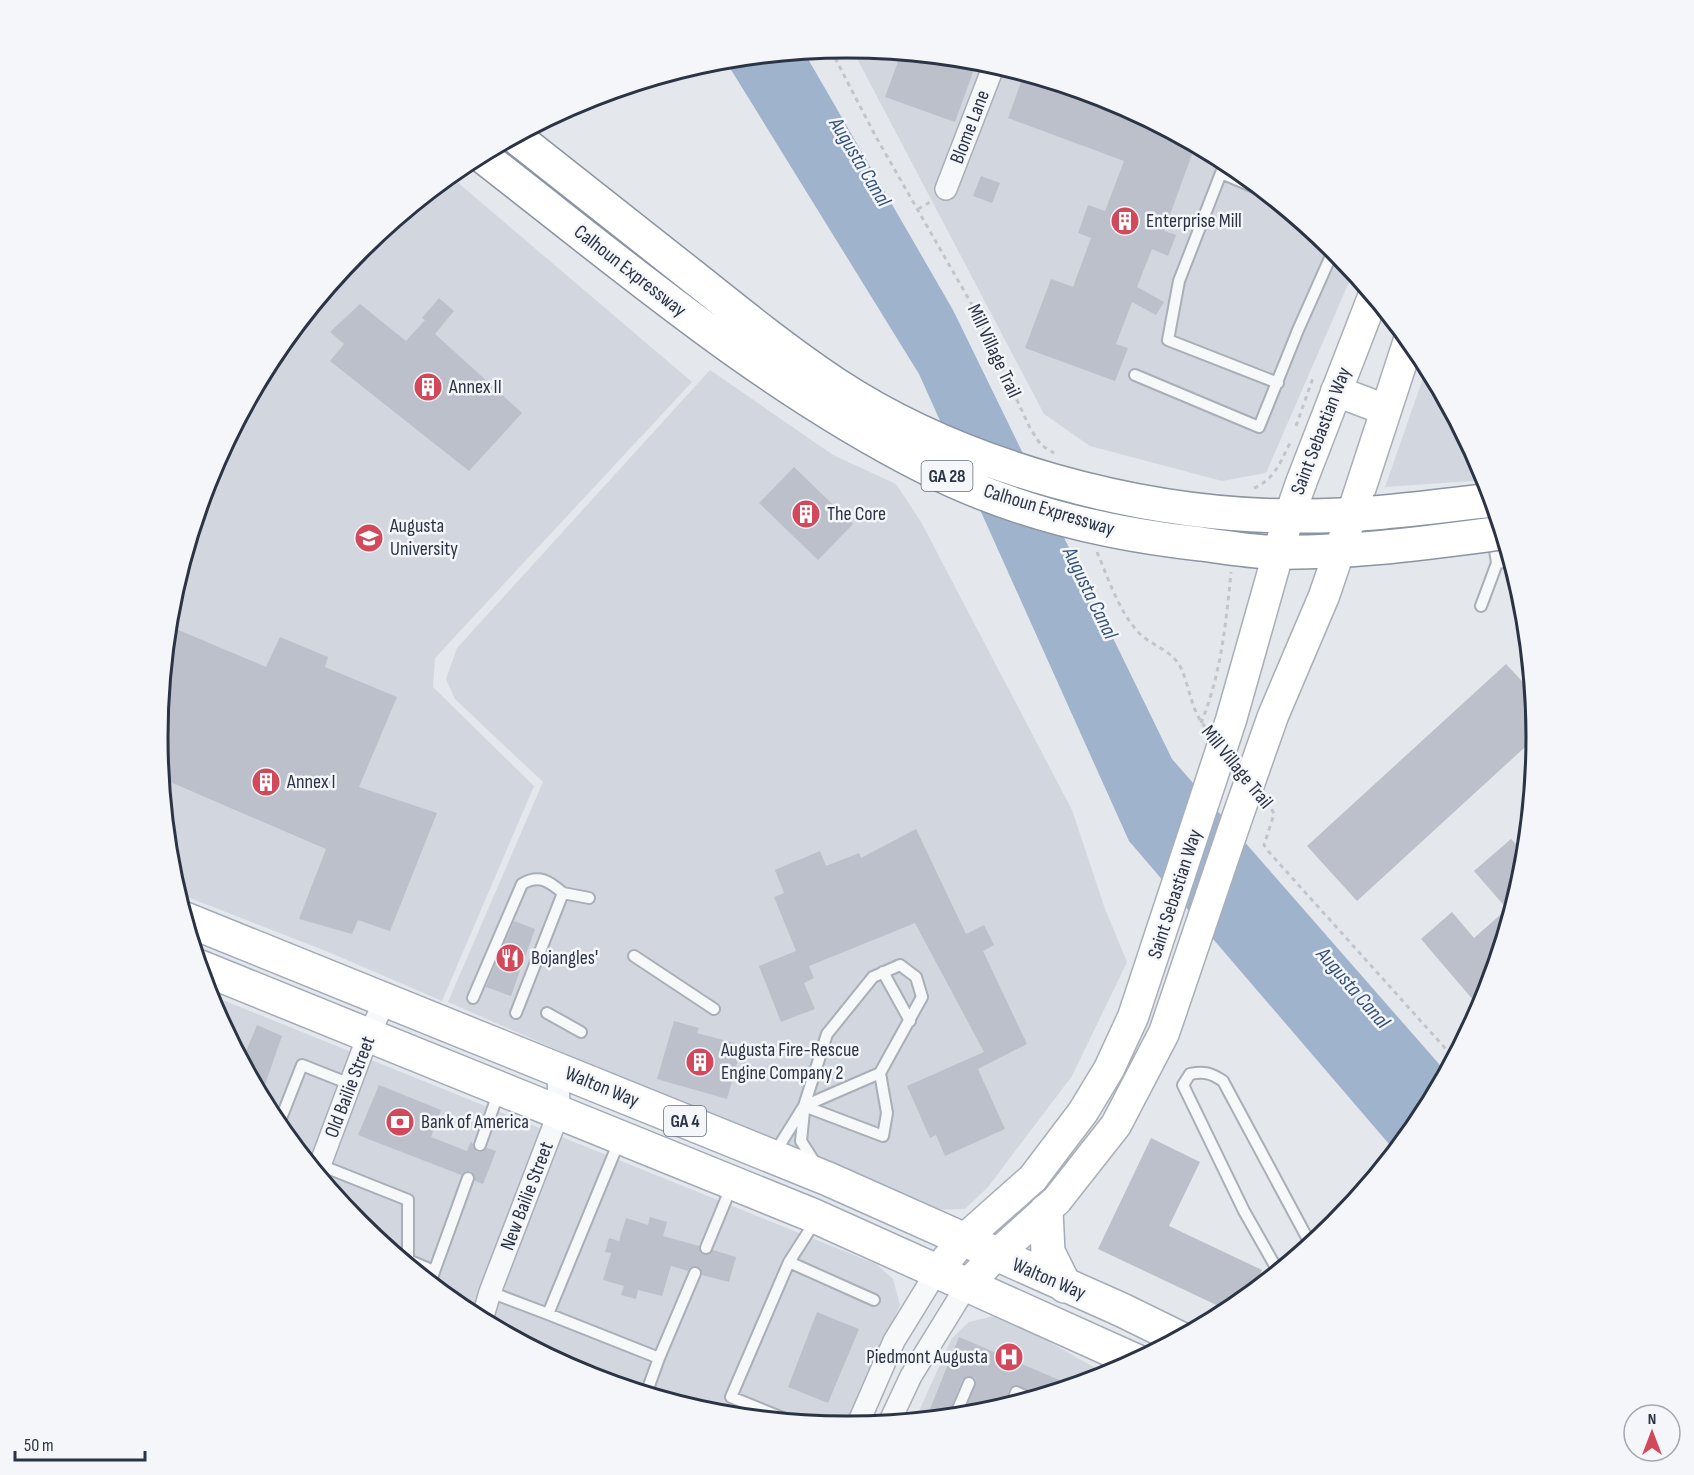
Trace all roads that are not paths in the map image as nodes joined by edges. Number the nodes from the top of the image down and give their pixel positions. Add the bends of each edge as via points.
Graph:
1 (990, 75) edge
2 (522, 142) edge
3 (489, 161) edge
4 (1228, 176) edge
5 (944, 193) road end
6 (1329, 260) edge
7 (1369, 304) edge
8 (1405, 351) edge
9 (1135, 375) dead end
10 (1278, 383) junction
11 (1320, 385) junction
12 (1386, 410) junction
13 (1493, 528) edge
14 (1493, 528) edge
15 (1494, 531) edge
16 (1481, 606) dead end
17 (563, 893) junction
18 (590, 898) dead end
19 (194, 924) edge
20 (634, 956) dead end
21 (210, 971) edge
22 (883, 972) junction
23 (473, 998) dead end
24 (385, 1001) junction
25 (714, 1009) dead end
26 (516, 1013) dead end
27 (547, 1013) dead end
28 (910, 1021) junction
29 (581, 1032) dead end
30 (368, 1036) junction
31 (558, 1069) junction
32 (880, 1073) junction
33 (350, 1083) junction
34 (501, 1087) junction
35 (804, 1106) junction
36 (560, 1112) junction
37 (282, 1115) edge
38 (677, 1117) junction
39 (621, 1136) junction
40 (480, 1145) dead end
41 (662, 1153) junction
42 (772, 1156) junction
43 (320, 1165) edge
44 (325, 1171) edge
45 (468, 1178) dead end
46 (828, 1179) junction
47 (733, 1182) junction
48 (1051, 1205) junction
49 (818, 1217) junction
50 (1307, 1237) edge
51 (962, 1240) junction
52 (706, 1248) dead end
53 (408, 1255) edge
54 (995, 1256) junction
55 (789, 1262) junction
56 (421, 1265) edge
57 (1274, 1265) edge
58 (434, 1271) junction
59 (937, 1271) junction
60 (695, 1273) dead end
61 (433, 1275) edge
62 (967, 1285) junction
63 (1065, 1286) junction
64 (490, 1292) junction
65 (874, 1300) dead end
66 (484, 1311) edge
67 (548, 1314) junction
68 (1171, 1334) edge
69 (1126, 1356) edge
70 (659, 1358) junction
71 (969, 1383) dead end
72 (649, 1386) edge
73 (959, 1407) edge
74 (767, 1412) edge
75 (893, 1415) edge
76 (861, 1416) edge

1 - 5 street, Blome Lane
2 - 13 main road, Calhoun Expressway / GA 28, bridge via 759,329 827,378 930,436 1067,486 1191,509 1318,516 1384,513
3 - 14 main road, Calhoun Expressway / GA 28, bridge via 728,345 825,411 925,467 1009,501 1124,533 1268,552 1346,550
4 - 10 lane via 1221,173 1179,281 1168,340
6 - 10 lane
7 - 11 main road, Saint Sebastian Way
8 - 12 main road, Saint Sebastian Way
9 - 10 lane via 1259,428
11 - 12 main road
11 - 51 main road, Saint Sebastian Way, bridge via 1301,483 1231,720 1133,1017 1083,1112 1033,1179
12 - 48 main road, Saint Sebastian Way, bridge via 1324,596 1243,800 1164,1033 1116,1125
15 - 16 lane
17 - 18 lane
17 - 23 lane via 543,879 532,878 522,884
17 - 26 lane
19 - 24 main road, Walton Way / GA 4
20 - 25 lane
21 - 30 main road, Walton Way / GA 4
22 - 28 lane
22 - 28 lane via 900,965 916,977 922,997
22 - 35 lane via 873,977 827,1034
24 - 30 street, Old Bailie Street
24 - 31 main road, Walton Way / GA 4
27 - 29 lane
28 - 32 lane
30 - 33 street, Old Bailie Street
30 - 34 main road, Walton Way / GA 4
31 - 36 street, New Bailie Street
31 - 38 main road, Walton Way / GA 4
32 - 35 lane
32 - 35 lane via 887,1113 883,1136
33 - 37 lane via 302,1065
33 - 43 street, Old Bailie Street
34 - 36 main road, Walton Way / GA 4
34 - 40 lane
35 - 42 lane
35 - 46 lane via 801,1141
36 - 39 main road, Walton Way / GA 4
36 - 64 street, New Bailie Street
38 - 41 main road
38 - 42 main road, Walton Way / GA 4
39 - 41 main road, Walton Way / GA 4
39 - 67 lane
41 - 47 main road, Walton Way / GA 4
42 - 46 main road, Walton Way / GA 4
44 - 53 lane via 408,1200
45 - 58 lane
46 - 51 main road, Walton Way / GA 4
47 - 49 main road, Walton Way / GA 4
47 - 52 lane
48 - 54 main road, Saint Sebastian Way
48 - 63 main road via 1048,1252
49 - 55 lane
49 - 59 main road, Walton Way / GA 4
50 - 57 lane via 1223,1081 1212,1073 1190,1074 1183,1085
51 - 54 main road, Walton Way / GA 4
51 - 59 main road, Saint Sebastian Way
54 - 62 main road, Saint Sebastian Way
54 - 63 main road, Walton Way / GA 4
55 - 65 lane
55 - 74 lane via 731,1397
56 - 58 lane
58 - 61 lane
59 - 62 main road, Walton Way / GA 4
59 - 76 street, Saint Sebastian Way via 894,1341
60 - 70 lane
62 - 69 main road, Walton Way / GA 4
62 - 75 street, Saint Sebastian Way via 911,1377
63 - 68 main road, Walton Way / GA 4
64 - 66 street, New Bailie Street
64 - 67 lane
67 - 70 lane
70 - 72 lane
71 - 73 lane

